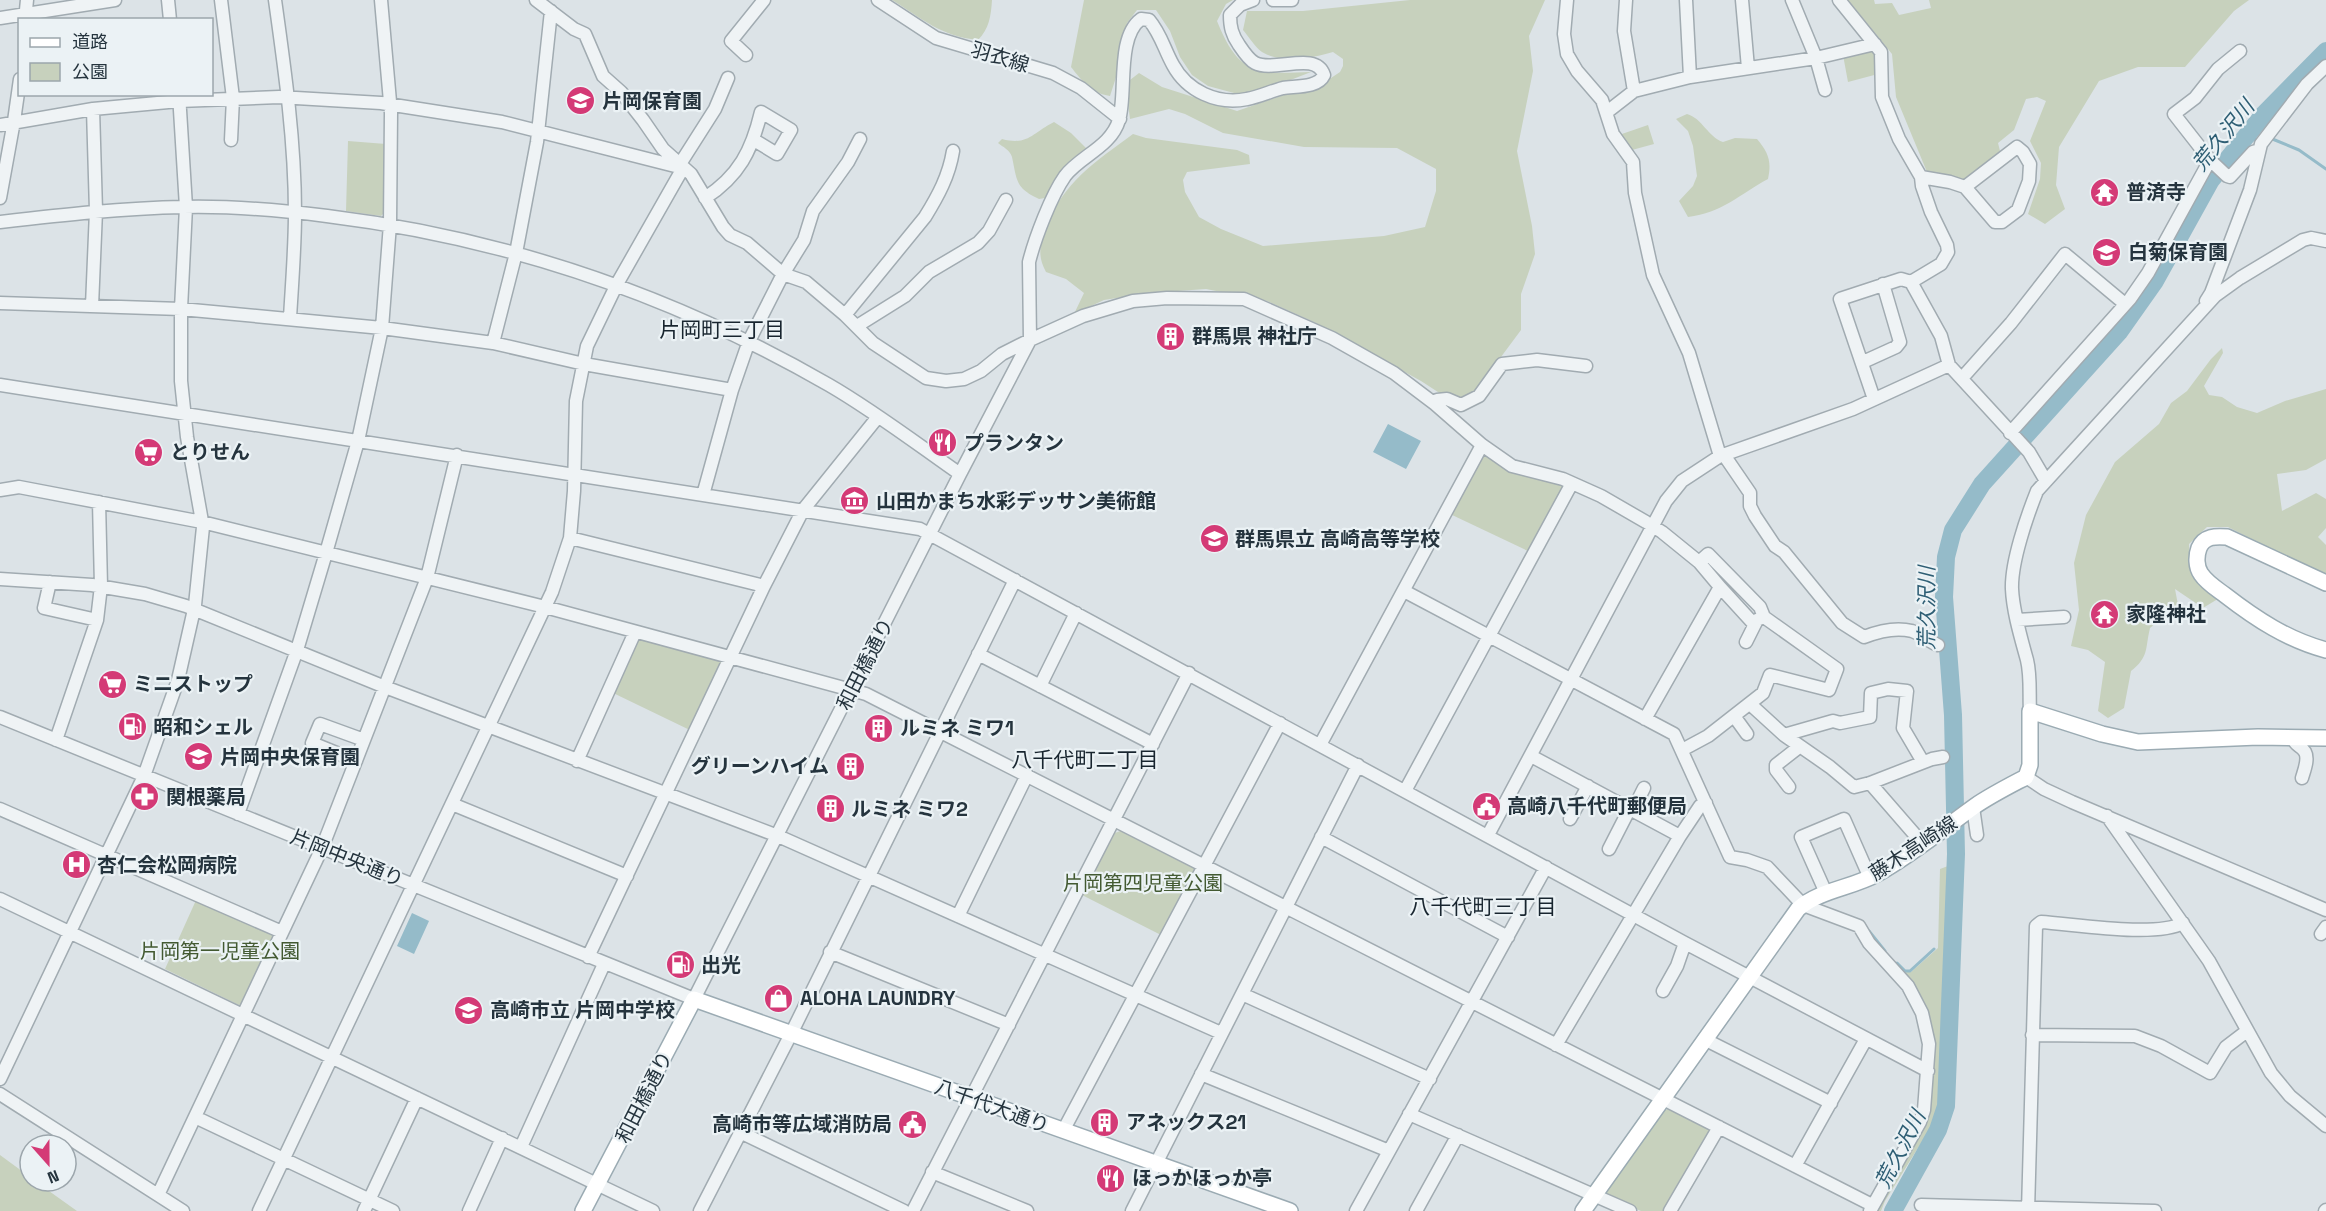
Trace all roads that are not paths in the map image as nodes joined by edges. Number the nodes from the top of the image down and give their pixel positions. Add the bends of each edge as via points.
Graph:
1 (27, 0) edge
2 (115, 0) edge
3 (168, 0) edge
4 (221, 0) edge
5 (275, 0) edge
6 (381, 0) edge
7 (536, 0) edge
8 (764, 0) edge
9 (878, 0) edge
10 (1252, 0) edge
11 (1274, 0) edge
12 (1292, 0) edge
13 (1567, 0) edge
14 (1626, 0) edge
15 (1686, 0) edge
16 (1742, 0) edge
17 (1792, 0) edge
18 (1839, 0) edge
19 (551, 11) junction
20 (26, 16) edge
21 (0, 18) edge
22 (170, 18) edge
23 (1875, 44) junction
24 (2240, 51) dead end
25 (746, 55) dead end
26 (1816, 58) junction
27 (2326, 66) edge
28 (1748, 68) junction
29 (1689, 77) junction
30 (728, 78) dead end
31 (1825, 90) dead end
32 (1634, 91) junction
33 (18, 93) edge
34 (289, 97) junction
35 (179, 98) edge
36 (233, 98) junction
37 (391, 104) junction
38 (93, 109) junction
39 (1607, 112) junction
40 (1120, 119) junction
41 (14, 121) junction
42 (0, 125) edge
43 (539, 130) junction
44 (860, 139) dead end
45 (231, 140) dead end
46 (754, 140) dead end
47 (2260, 147) junction
48 (953, 151) dead end
49 (2211, 162) junction
50 (681, 166) junction
51 (1921, 177) junction
52 (1965, 187) junction
53 (0, 198) edge
54 (705, 198) junction
55 (1006, 200) dead end
56 (186, 207) junction
57 (96, 211) junction
58 (295, 212) junction
59 (0, 222) edge
60 (390, 224) junction
61 (2326, 241) edge
62 (516, 253) junction
63 (783, 274) junction
64 (1911, 282) junction
65 (617, 284) junction
66 (1883, 284) junction
67 (0, 303) edge
68 (2125, 304) junction
69 (92, 306) junction
70 (181, 309) junction
71 (2200, 310) junction
72 (844, 315) junction
73 (290, 318) junction
74 (856, 326) junction
75 (382, 328) junction
76 (1030, 340) junction
77 (749, 341) junction
78 (493, 343) junction
79 (1863, 362) junction
80 (584, 364) junction
81 (1949, 365) junction
82 (1586, 366) dead end
83 (1963, 377) junction
84 (0, 385) edge
85 (732, 390) junction
86 (1874, 399) junction
87 (1435, 404) junction
88 (185, 414) junction
89 (878, 417) junction
90 (2012, 435) junction
91 (358, 441) junction
92 (1482, 445) junction
93 (457, 455) junction
94 (1722, 456) junction
95 (575, 474) junction
96 (960, 474) junction
97 (2046, 481) junction
98 (1572, 483) junction
99 (0, 490) edge
100 (703, 495) junction
101 (99, 502) junction
102 (803, 510) junction
103 (202, 522) junction
104 (1653, 526) junction
105 (930, 533) junction
106 (570, 538) junction
107 (326, 553) junction
108 (1699, 562) junction
109 (427, 578) junction
110 (0, 579) edge
111 (1015, 580) junction
112 (50, 582) junction
113 (2326, 583) edge
114 (101, 586) junction
115 (764, 586) junction
116 (1720, 586) junction
117 (1404, 591) junction
118 (545, 607) junction
119 (194, 611) junction
120 (1076, 613) junction
121 (2064, 617) dead end
122 (1760, 619) junction
123 (97, 620) junction
124 (2017, 620) junction
125 (635, 632) junction
126 (1489, 636) junction
127 (1746, 642) dead end
128 (1938, 645) dead end
129 (297, 650) junction
130 (2326, 650) edge
131 (978, 654) junction
132 (732, 657) junction
133 (1189, 673) junction
134 (1572, 680) junction
135 (1041, 686) junction
136 (385, 687) junction
137 (852, 691) junction
138 (1750, 704) junction
139 (2030, 711) junction
140 (1734, 716) junction
141 (0, 717) edge
142 (1645, 719) junction
143 (1280, 723) junction
144 (488, 727) junction
145 (941, 730) junction
146 (1747, 734) dead end
147 (1784, 735) junction
148 (2293, 737) junction
149 (2326, 738) edge
150 (56, 740) junction
151 (364, 740) junction
152 (1153, 744) junction
153 (1320, 745) junction
154 (1799, 747) junction
155 (1682, 750) junction
156 (1531, 756) junction
157 (1943, 758) dead end
158 (356, 761) junction
159 (577, 761) junction
160 (1923, 762) junction
161 (1358, 765) junction
162 (1027, 775) junction
163 (144, 776) junction
164 (2026, 777) junction
165 (2302, 778) dead end
166 (1870, 783) junction
167 (1588, 786) junction
168 (1789, 787) dead end
169 (1644, 788) dead end
170 (1405, 791) junction
171 (667, 795) junction
172 (1706, 803) junction
173 (452, 804) junction
174 (0, 809) edge
175 (1631, 809) junction
176 (1971, 809) junction
177 (238, 814) junction
178 (2107, 816) junction
179 (1570, 819) dead end
180 (1115, 820) junction
181 (1488, 835) junction
182 (1977, 835) dead end
183 (778, 836) junction
184 (1680, 836) junction
185 (1321, 837) junction
186 (1923, 844) junction
187 (322, 848) junction
188 (1609, 849) dead end
189 (107, 856) junction
190 (1204, 865) junction
191 (1546, 867) junction
192 (627, 876) junction
193 (868, 876) junction
194 (1870, 878) junction
195 (412, 885) junction
196 (1826, 893) junction
197 (0, 899) edge
198 (1803, 905) junction
199 (1286, 907) junction
200 (2326, 909) edge
201 (1634, 914) junction
202 (958, 916) junction
203 (2183, 923) junction
204 (70, 932) junction
205 (282, 932) junction
206 (1508, 937) junction
207 (1685, 943) junction
208 (830, 952) junction
209 (1045, 955) junction
210 (588, 957) junction
211 (604, 964) junction
212 (1749, 976) junction
213 (1664, 991) dead end
214 (1242, 994) junction
215 (1135, 995) junction
216 (694, 999) junction
217 (1472, 1002) junction
218 (244, 1015) junction
219 (1009, 1025) junction
220 (2247, 1031) junction
221 (1221, 1033) junction
222 (791, 1034) junction
223 (2032, 1035) junction
224 (1704, 1039) junction
225 (1866, 1039) junction
226 (1556, 1045) junction
227 (331, 1057) junction
228 (1928, 1071) junction
229 (1201, 1074) junction
230 (0, 1079) edge
231 (1430, 1079) junction
232 (0, 1094) edge
233 (417, 1098) junction
234 (971, 1098) junction
235 (1663, 1099) junction
236 (1831, 1103) junction
237 (1409, 1114) junction
238 (195, 1117) junction
239 (2326, 1126) edge
240 (1719, 1127) junction
241 (1063, 1131) junction
242 (740, 1132) junction
243 (1458, 1135) junction
244 (502, 1138) junction
245 (521, 1147) junction
246 (1389, 1151) junction
247 (284, 1159) junction
248 (1157, 1163) junction
249 (1795, 1166) junction
250 (932, 1172) junction
251 (598, 1185) junction
252 (158, 1195) junction
253 (1594, 1195) junction
254 (366, 1205) edge
255 (1921, 1205) dead end
256 (1871, 1208) edge
257 (2028, 1209) edge
258 (183, 1211) edge
259 (259, 1211) edge
260 (393, 1211) edge
261 (469, 1211) edge
262 (583, 1211) edge
263 (653, 1211) edge
264 (700, 1211) edge
265 (904, 1211) edge
266 (913, 1211) edge
267 (1027, 1211) edge
268 (1132, 1211) edge
269 (1290, 1211) edge
270 (1356, 1211) edge
271 (1416, 1211) edge
272 (1583, 1211) edge
273 (1629, 1211) edge
274 (1670, 1211) edge
275 (2156, 1211) edge

1 - 20 street
2 - 20 street
3 - 22 street
4 - 36 street
5 - 34 street
6 - 37 street
7 - 19 street
8 - 25 street via 731,41
9 - 40 street, 羽衣線 via 936,38 1053,73 1081,88
10 - 40 street via 1230,15 1233,38 1242,49 1255,63 1317,65 1323,69 1322,80 1249,99 1222,100 1191,88 1179,76 1159,31 1149,20 1141,19 1134,24 1128,39
11 - 12 street
13 - 39 street via 1567,54
14 - 32 street via 1624,31
15 - 29 street
16 - 28 street
17 - 26 street
18 - 23 street
19 - 43 street
19 - 50 street via 585,34 603,76 621,92 663,149
20 - 21 street
23 - 26 street
23 - 51 street via 1881,52 1882,97 1899,139
24 - 49 street via 2174,114
26 - 28 street
26 - 31 street
27 - 47 street via 2307,84
28 - 29 street
29 - 32 street
30 - 50 street via 715,109
32 - 39 street
33 - 41 street
34 - 36 street
34 - 37 street
34 - 58 street
35 - 36 street
35 - 38 street
35 - 56 street
36 - 45 street
37 - 43 street
37 - 60 street
38 - 41 street
38 - 57 street
39 - 94 street via 1613,134 1633,162 1635,193 1653,275 1689,353
40 - 76 street, 和田橋通り via 1104,143 1066,175 1032,250
41 - 42 street
41 - 53 street
43 - 50 street
43 - 62 street
44 - 63 street via 813,211 804,240
46 - 54 street via 734,175
47 - 49 street via 2230,177
47 - 71 street via 2250,190 2211,292
48 - 72 street via 950,169 925,218
49 - 68 street via 2148,273
50 - 54 street via 692,174
50 - 65 street
51 - 52 street
51 - 64 street via 1948,252 1941,264
52 - 52 street via 1995,222 2002,222 2018,210 2029,181 2030,164 2017,147
54 - 63 street via 730,234 747,243
55 - 74 street via 978,243 929,272 904,296
56 - 57 street
56 - 58 street
56 - 70 street
57 - 59 street
57 - 69 street
58 - 60 street
58 - 73 street
60 - 62 street
60 - 75 street
61 - 71 street via 2302,240 2240,278
62 - 65 street
62 - 78 street
63 - 72 street via 806,282
63 - 77 street
64 - 66 street via 1901,279
64 - 81 street via 1941,336
65 - 77 street
65 - 80 street via 587,346
66 - 79 street via 1900,342
66 - 79 street via 1840,298
67 - 69 street
68 - 83 street via 2065,254
68 - 90 street
69 - 70 street
70 - 73 street
70 - 88 street
71 - 97 street
72 - 74 street
73 - 75 street
74 - 76 street via 873,343 926,378 946,381 964,379 981,371 1002,354
75 - 78 street
75 - 91 street
76 - 87 street via 1083,316 1134,301 1244,299 1332,338 1394,373
76 - 96 street, 和田橋通り
77 - 85 street
77 - 89 street
78 - 80 street
79 - 86 street
80 - 85 street
80 - 95 street via 576,401
81 - 83 street
81 - 86 street
82 - 87 street via 1537,360 1502,364 1479,396 1461,405 1447,399
83 - 90 street
84 - 88 street
85 - 100 street
86 - 94 street
87 - 92 street
88 - 91 street
88 - 103 street
89 - 96 street
89 - 102 street
90 - 97 street
91 - 93 street
91 - 107 street
92 - 98 street via 1512,466
92 - 117 street
93 - 95 street
93 - 109 street
94 - 104 street via 1673,490
94 - 128 street via 1750,493 1750,506 1775,546 1842,622 1864,637 1878,631 1900,630 1915,632
95 - 100 street
95 - 106 street
96 - 105 street, 和田橋通り
97 - 124 street via 2028,514 2014,567 2012,589
98 - 104 street
98 - 126 street
99 - 101 street via 19,487
100 - 102 street
101 - 103 street
101 - 114 street
102 - 105 street
102 - 115 street
103 - 107 street
103 - 119 street
104 - 108 street
104 - 134 street
105 - 111 street
105 - 137 street, 和田橋通り
106 - 115 street
106 - 118 street
107 - 109 street
107 - 129 street
108 - 116 street
108 - 122 street via 1708,554 1760,607
109 - 118 street
109 - 136 street
110 - 112 street
111 - 120 street
111 - 131 street
112 - 114 street
112 - 123 street via 44,608
113 - 130 main road via 2227,537 2209,538 2198,549 2199,570 2215,587 2279,632
114 - 119 street via 145,594
114 - 123 street
115 - 132 street
116 - 122 street via 1752,622
116 - 142 street
117 - 126 street
117 - 153 street
118 - 125 street
118 - 144 street
119 - 129 street
119 - 163 street via 178,680
120 - 133 street
120 - 135 street
121 - 124 street
122 - 127 street
122 - 138 street via 1837,669 1829,690 1770,675 1763,693
123 - 150 street
124 - 139 street via 2028,662
125 - 132 street
125 - 159 street
126 - 134 street
126 - 170 street
129 - 136 street
129 - 177 street
131 - 135 street
131 - 145 street
132 - 137 street
132 - 171 street
133 - 143 street
133 - 152 street
134 - 142 street
134 - 156 street
135 - 152 street
136 - 144 street
136 - 151 street
137 - 145 street
137 - 183 street, 和田橋通り
138 - 140 street
138 - 147 street
139 - 148 main road via 2138,742
139 - 164 main road via 2030,765
140 - 146 street
140 - 155 street
141 - 150 street, 片岡中央通り
142 - 155 street via 1674,734
143 - 153 street
143 - 190 street
144 - 159 street
144 - 173 street
145 - 162 street
145 - 193 street
147 - 154 street
147 - 160 street via 1833,721 1870,717 1871,693 1898,689 1907,691 1903,728
148 - 149 main road
148 - 165 street via 2305,752
150 - 163 street, 片岡中央通り
151 - 158 street
151 - 158 street via 320,724 312,743
152 - 180 street
153 - 161 street
154 - 166 street via 1854,787
154 - 168 street via 1776,765
155 - 172 street
156 - 167 street
156 - 181 street
157 - 160 street
158 - 187 street
159 - 171 street
160 - 166 street
161 - 170 street
161 - 185 street
162 - 180 street
162 - 202 street
163 - 177 street, 片岡中央通り
163 - 189 street
164 - 176 main road, 藤木高崎線
164 - 178 street via 2044,789
166 - 186 street
167 - 175 street
167 - 179 street
169 - 175 street
170 - 181 street
171 - 183 street
171 - 192 street
172 - 184 street
172 - 198 street via 1730,857 1767,867
173 - 192 street
173 - 195 street
174 - 189 street
175 - 184 street
175 - 188 street
176 - 182 street
176 - 186 main road, 藤木高崎線
177 - 187 street, 片岡中央通り
178 - 200 street
178 - 203 street
180 - 190 street
180 - 209 street
181 - 191 street
183 - 193 street
183 - 216 street, 和田橋通り
184 - 201 street
185 - 199 street
185 - 206 street
186 - 194 main road, 藤木高崎線
187 - 195 street, 片岡中央通り
187 - 205 street
189 - 204 street
189 - 205 street
190 - 199 street
190 - 215 street
191 - 201 street
191 - 206 street
192 - 210 street
193 - 202 street
193 - 208 street
194 - 196 main road, 藤木高崎線
194 - 196 street via 1844,819 1801,837
195 - 210 street, 片岡中央通り
195 - 227 street
196 - 198 main road, 藤木高崎線
197 - 204 street
198 - 212 main road, 藤木高崎線
198 - 228 street via 1859,926 1869,943 1908,986 1927,1028
199 - 214 street
199 - 217 street
201 - 207 street
201 - 226 street
202 - 209 street
203 - 220 street
203 - 223 street via 2135,930 2037,923
204 - 218 street
204 - 230 street
205 - 218 street
206 - 217 street
207 - 212 street
207 - 213 street
208 - 219 street
208 - 222 street
209 - 215 street
209 - 219 street
210 - 211 street, 片岡中央通り
211 - 216 street, 片岡中央通り
211 - 245 street
212 - 224 main road, 藤木高崎線
212 - 225 street
214 - 221 street
214 - 231 street
215 - 221 street
215 - 241 street
216 - 222 main road, 八千代大通り
216 - 251 main road, 和田橋通り
217 - 226 street
217 - 231 street
218 - 227 street
218 - 238 street
219 - 234 street
220 - 223 street via 2226,1047 2210,1073 2135,1036
220 - 239 street via 2280,1086
221 - 229 street
222 - 234 main road, 八千代大通り
222 - 242 street
223 - 257 street
224 - 235 main road, 藤木高崎線
224 - 236 street
225 - 228 street
225 - 236 street
226 - 235 street
227 - 233 street
227 - 247 street
228 - 256 street via 1920,1122
229 - 246 street
229 - 248 street
231 - 237 street
232 - 252 street
233 - 244 street
233 - 254 street
234 - 241 main road, 八千代大通り
234 - 250 street
235 - 240 street
235 - 253 main road, 藤木高崎線
236 - 249 street
237 - 243 street
237 - 246 street
238 - 247 street
238 - 252 street
240 - 249 street
240 - 274 street
241 - 248 main road, 八千代大通り
242 - 264 street
242 - 265 street
243 - 253 street
243 - 271 street
244 - 245 street
244 - 261 street
245 - 251 street
246 - 270 street
247 - 254 street
247 - 259 street
248 - 268 street
248 - 269 main road, 八千代大通り
249 - 256 street
250 - 266 street
250 - 267 street
251 - 262 main road, 和田橋通り
251 - 263 street
252 - 258 street
253 - 272 main road, 藤木高崎線
253 - 273 street
254 - 260 street
255 - 257 street
257 - 275 street

